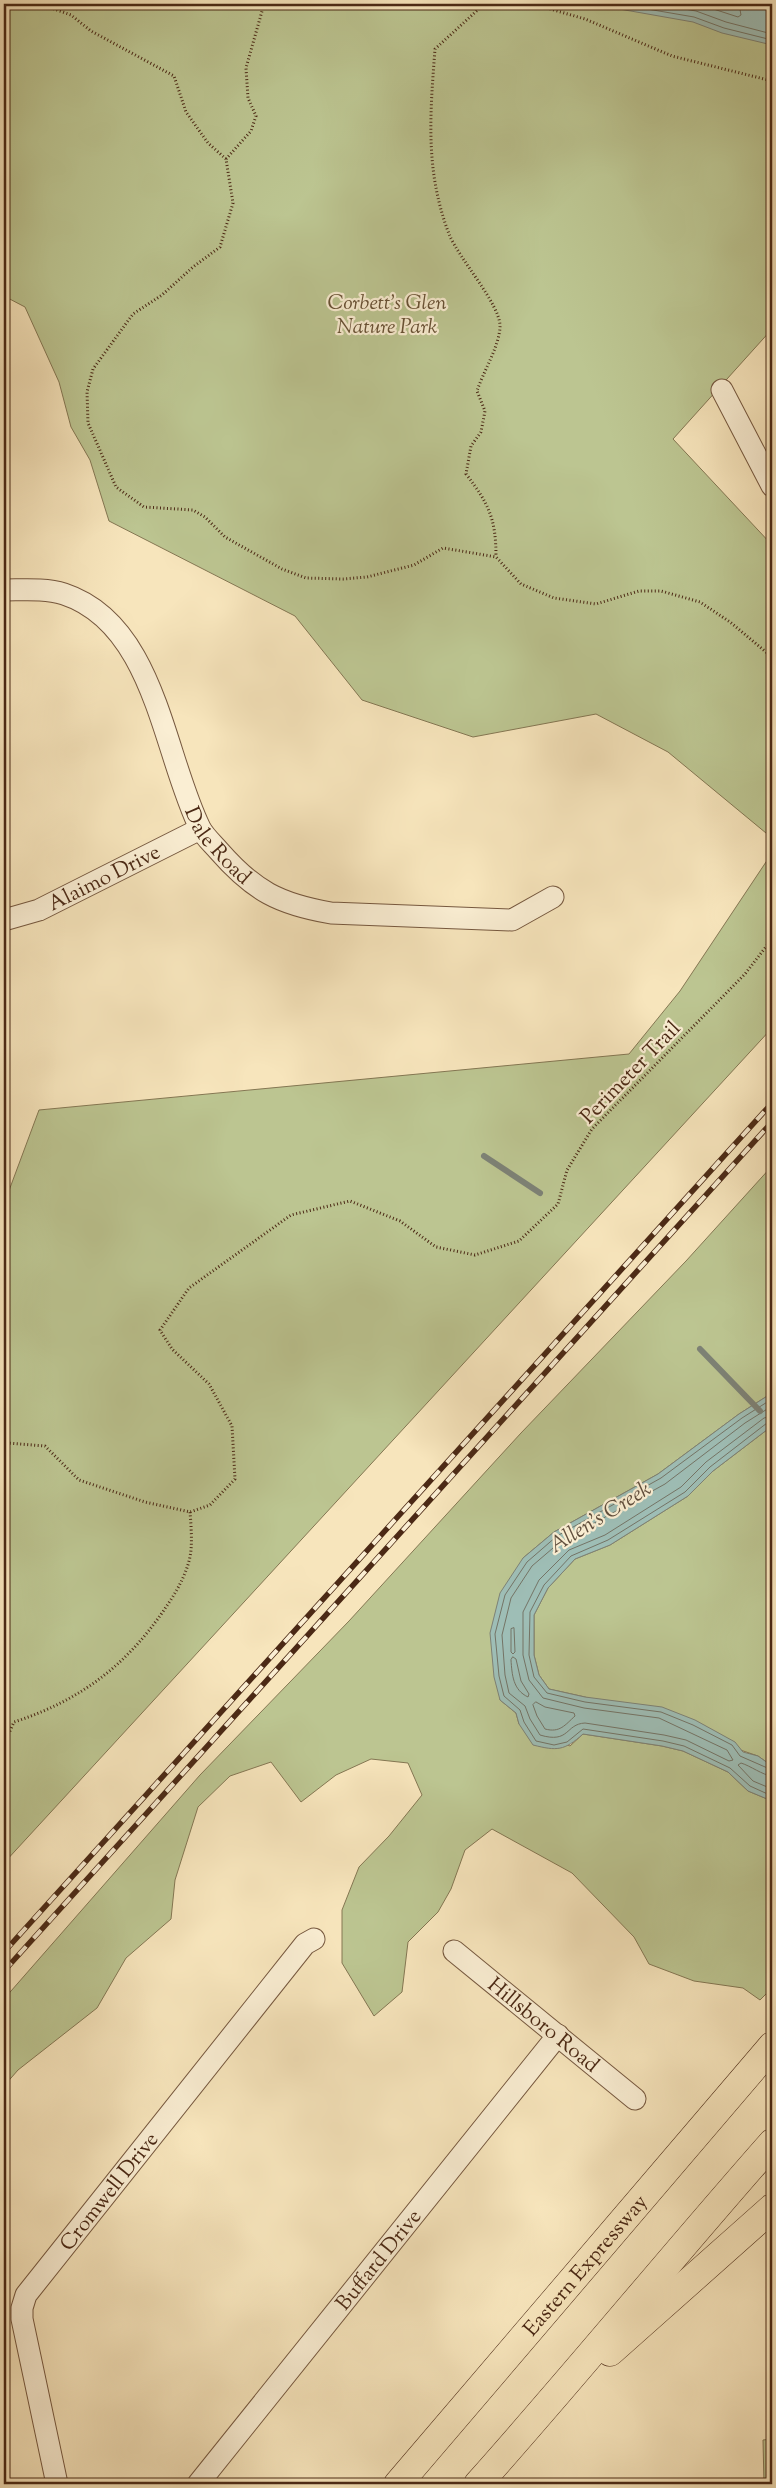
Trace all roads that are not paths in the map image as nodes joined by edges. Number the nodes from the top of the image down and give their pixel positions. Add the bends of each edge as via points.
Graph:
1 (722, 390) dead end
2 (772, 486) edge
3 (4, 590) edge
4 (200, 829) junction
5 (553, 897) dead end
6 (4, 920) edge
7 (314, 1938) dead end
8 (454, 1951) dead end
9 (558, 2036) junction
10 (772, 2046) edge
11 (635, 2099) dead end
12 (772, 2143) edge
13 (772, 2208) edge
14 (540, 2415) junction
15 (57, 2484) edge
16 (198, 2484) edge
17 (398, 2484) edge
18 (478, 2484) edge

1 - 2 street
3 - 4 street, Dale Road via 62,593 77,599 112,625 138,662
4 - 5 street, Dale Road via 235,870 258,888 280,901 302,908 331,913 512,920
4 - 6 street, Alaimo Drive via 39,910
7 - 15 street, Cromwell Drive via 305,1944 26,2295 22,2319
8 - 9 street, Hillsboro Road
9 - 11 street, Hillsboro Road
9 - 16 street, Buffard Drive
10 - 17 highway, Eastern Expressway
12 - 14 highway
13 - 14 highway
14 - 18 highway

